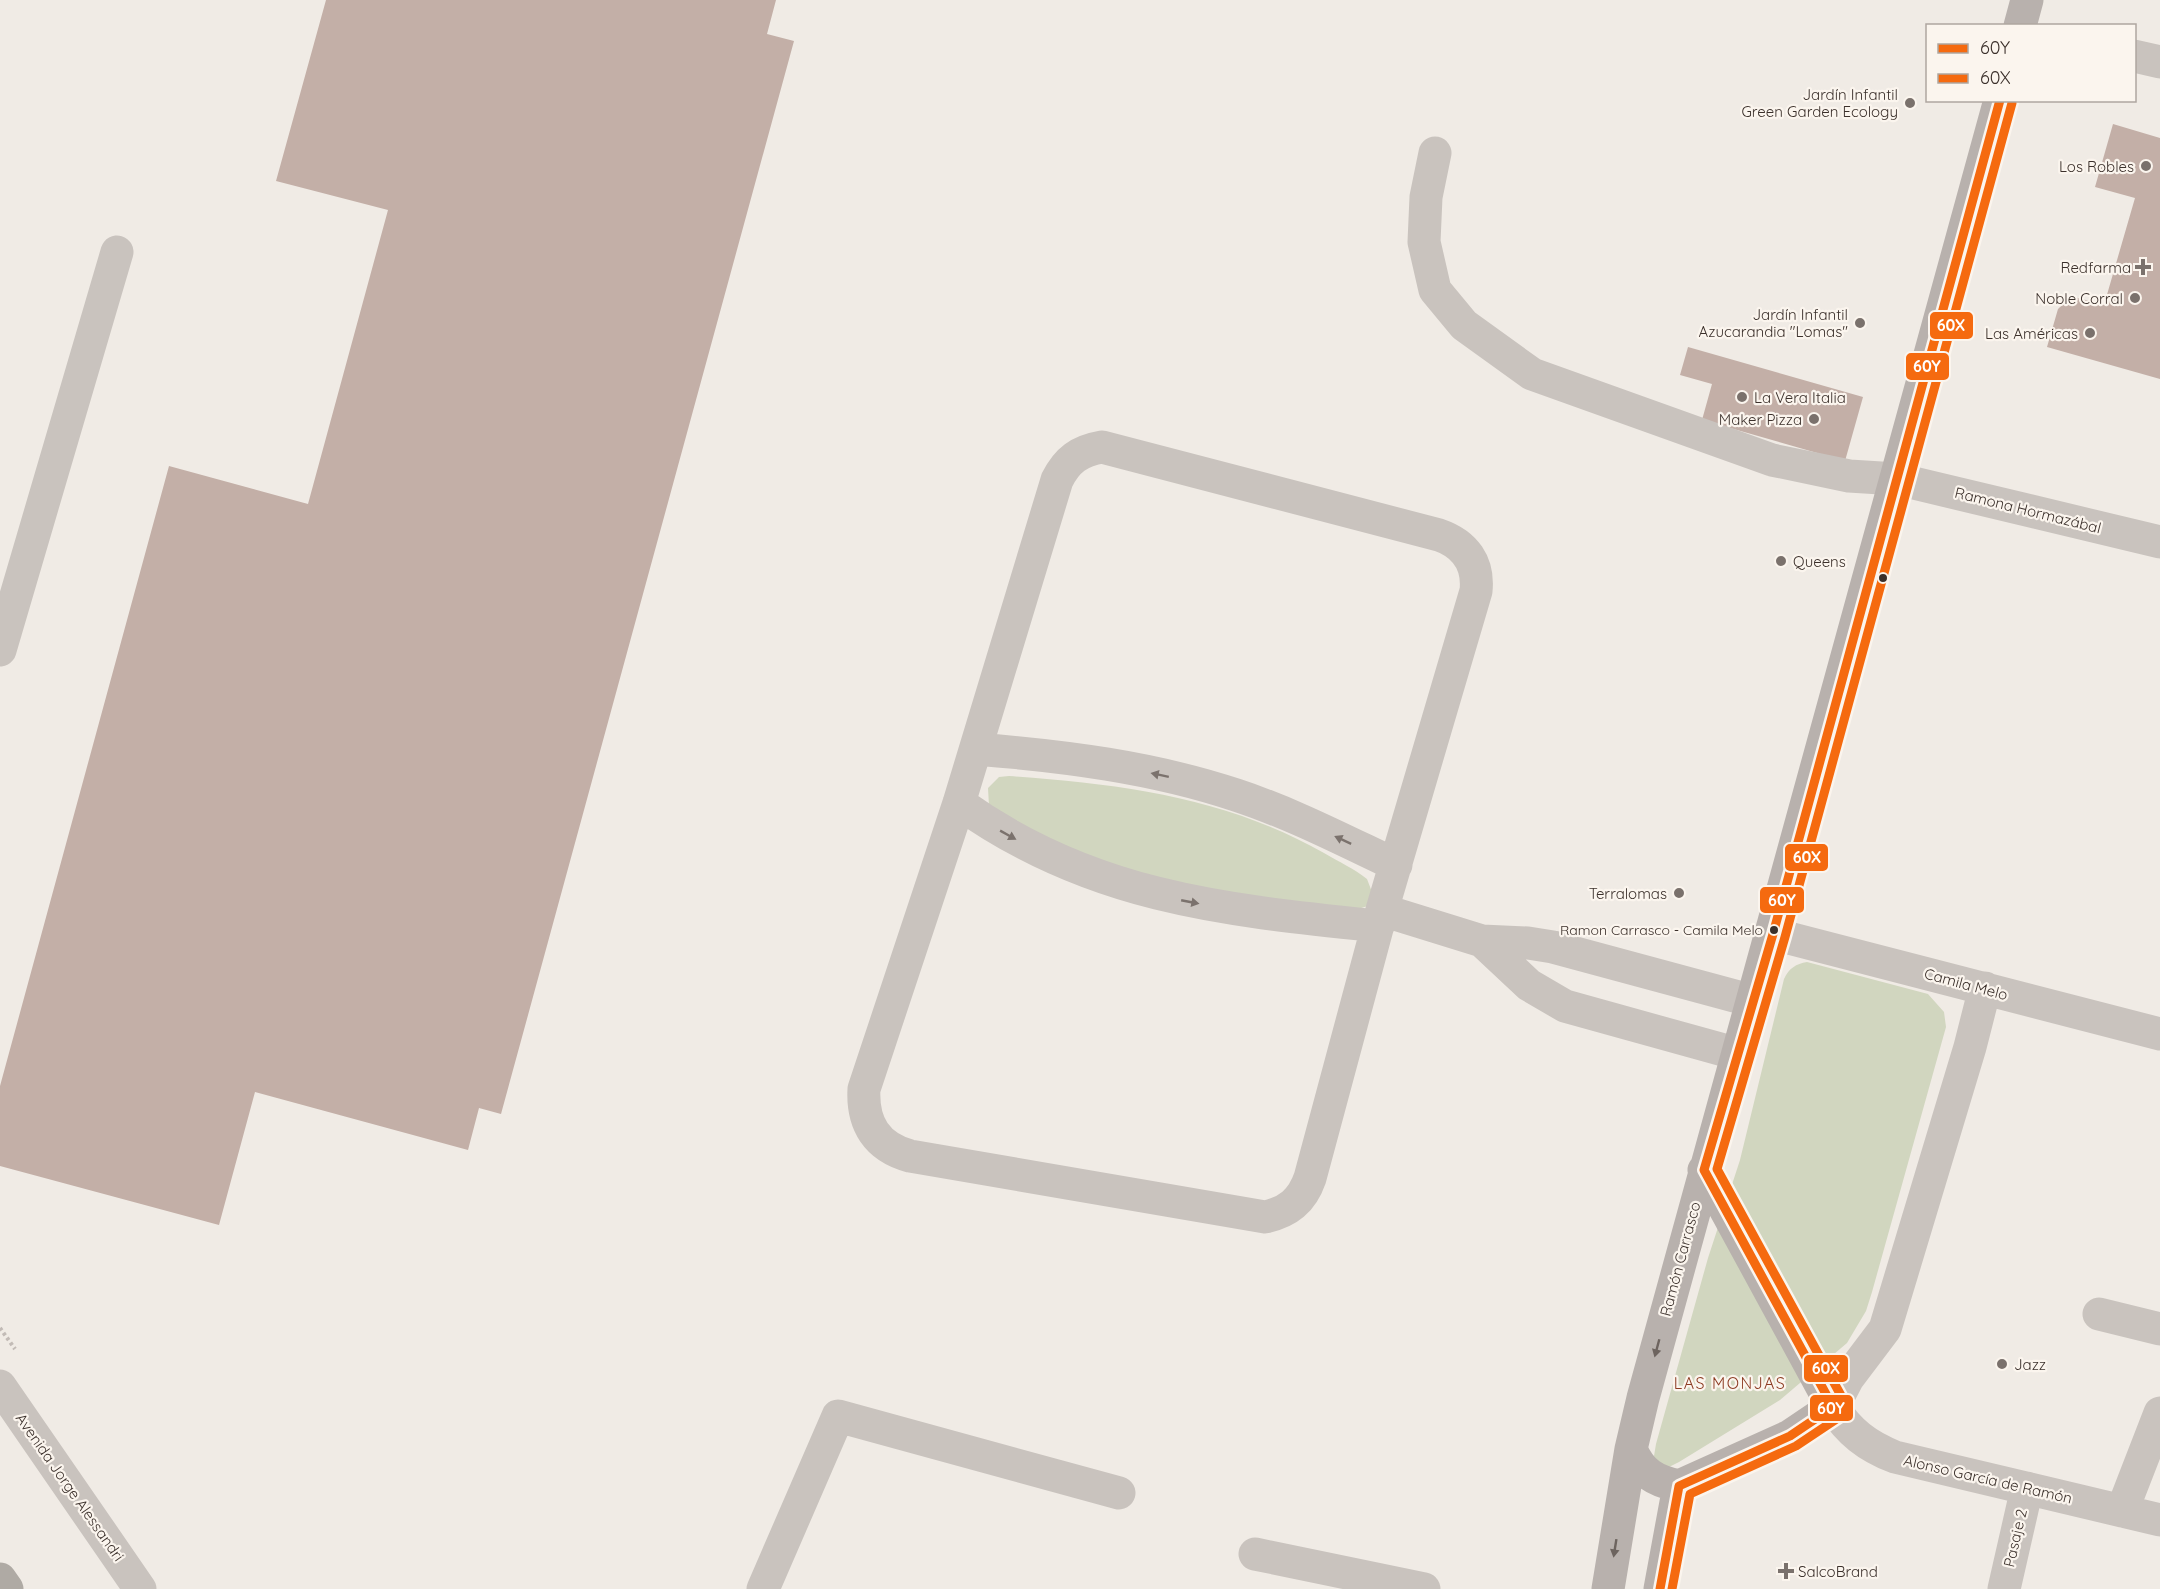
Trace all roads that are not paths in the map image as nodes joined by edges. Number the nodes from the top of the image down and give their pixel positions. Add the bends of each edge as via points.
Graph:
1 (2027, 0) edge
2 (2021, 24) edge
3 (2136, 56) edge
4 (2160, 62) edge
5 (1999, 102) edge
6 (1434, 153) dead end
7 (117, 252) dead end
8 (1897, 478) junction
9 (2160, 542) edge
10 (0, 650) edge
11 (976, 749) junction
12 (959, 803) junction
13 (1396, 865) junction
14 (1380, 918) junction
15 (1773, 934) junction
16 (1482, 941) junction
17 (1985, 988) junction
18 (1753, 1001) junction
19 (2160, 1034) edge
20 (1738, 1054) junction
21 (1704, 1170) junction
22 (2099, 1314) dead end
23 (2160, 1329) edge
24 (0, 1386) edge
25 (1833, 1407) junction
26 (2160, 1413) edge
27 (1631, 1449) junction
28 (1679, 1486) junction
29 (2027, 1488) junction
30 (1119, 1493) dead end
31 (2122, 1511) junction
32 (2160, 1520) edge
33 (1256, 1554) dead end
34 (0, 1579) edge
35 (7, 1589) edge
36 (140, 1589) edge
37 (763, 1589) edge
38 (1424, 1589) edge
39 (1608, 1589) edge
40 (1660, 1589) edge
41 (2004, 1589) edge

1 - 2 main road
3 - 4 street
5 - 8 main road, Ramón Carrasco
6 - 8 street, Ramona Hormazábal via 1426,197 1425,242 1435,290 1464,325 1532,374 1772,460 1849,476
7 - 10 street
8 - 9 street, Ramona Hormazábal
8 - 15 main road, Ramón Carrasco
11 - 12 street
13 -> 11 street via 1281,811 1201,784 1092,762
11 - 13 street via 1057,480 1065,465 1078,454 1090,449 1115,449 1439,535 1452,540 1470,558 1476,591
12 -> 14 street via 1032,849 1118,883 1226,909
12 - 14 street via 864,1089 866,1120 884,1144 896,1152 1252,1217 1283,1212 1299,1201 1310,1178
13 - 14 street
14 - 16 street
15 - 17 street, Camila Melo
15 - 18 main road, Ramón Carrasco
16 - 18 street via 1553,947
16 - 20 street via 1529,985 1564,1006
17 - 19 street, Camila Melo
17 - 25 street via 1885,1329 1848,1378
18 - 20 main road, Ramón Carrasco
20 - 21 main road, Ramón Carrasco
21 - 25 main road, Alonso García de Ramón
21 -> 27 main road, Ramón Carrasco
22 - 23 street
24 - 36 street, Avenida Jorge Alessandri
25 - 28 main road via 1790,1436
25 - 29 street, Alonso García de Ramón via 1850,1430 1895,1457
26 - 31 street
27 - 28 main road via 1646,1474
27 -> 39 main road, Ramón Carrasco
28 - 40 main road
29 - 31 street, Alonso García de Ramón
29 - 41 street, Pasaje 2
30 - 37 street via 838,1416
31 - 32 street, Alonso García de Ramón
33 - 38 street
34 - 35 highway

